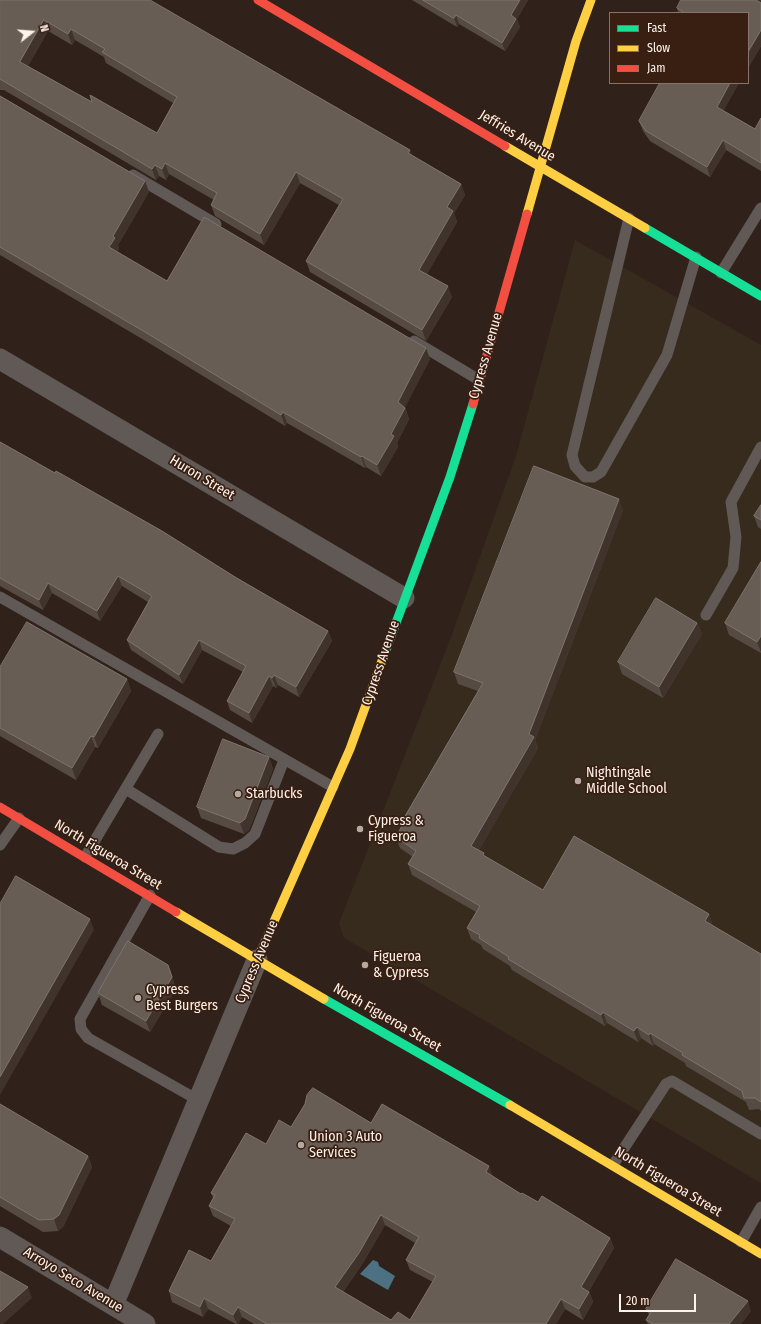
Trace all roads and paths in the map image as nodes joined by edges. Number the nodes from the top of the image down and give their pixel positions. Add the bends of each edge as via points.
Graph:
1 (258, 0) edge
2 (591, 0) edge
3 (540, 166) junction
4 (123, 169) edge
5 (761, 208) edge
6 (629, 218) junction
7 (226, 230) edge
8 (696, 257) junction
9 (721, 273) junction
10 (761, 296) edge
11 (404, 336) edge
12 (0, 359) edge
13 (480, 380) junction
14 (761, 447) edge
15 (0, 597) edge
16 (404, 598) junction
17 (706, 615) dead end
18 (158, 734) dead end
19 (284, 760) junction
20 (333, 787) junction
21 (126, 789) junction
22 (0, 807) edge
23 (19, 818) junction
24 (0, 845) edge
25 (85, 858) junction
26 (150, 896) junction
27 (257, 960) junction
28 (198, 1100) junction
29 (761, 1134) edge
30 (613, 1165) junction
31 (761, 1207) edge
32 (0, 1237) edge
33 (741, 1242) junction
34 (761, 1254) edge
35 (113, 1305) junction
36 (145, 1324) edge

1 - 3 street, Jeffries Avenue
2 - 3 street, Cypress Avenue via 576,41
3 - 6 street, Jeffries Avenue
3 - 13 street, Cypress Avenue
4 - 7 lane
5 - 9 lane
6 - 8 street, Jeffries Avenue
6 - 8 lane via 572,454 575,466 585,477 593,477 601,472 667,355
8 - 9 street, Jeffries Avenue
9 - 10 street, Jeffries Avenue
11 - 13 lane
12 - 16 street, Huron Street
13 - 16 street, Cypress Avenue via 450,477
14 - 17 lane via 731,502 736,537 733,568
15 - 19 lane
16 - 20 street, Cypress Avenue via 359,725
18 - 21 lane
19 - 20 lane
19 - 21 lane via 255,834 245,843 233,848 219,847
20 - 27 street, Cypress Avenue
21 - 25 lane
22 - 23 street, North Figueroa Street
23 - 24 lane
23 - 25 street, North Figueroa Street
25 - 26 street, North Figueroa Street
26 - 27 street, North Figueroa Street
26 - 28 lane via 80,1019 81,1029 88,1038
27 - 28 street, Cypress Avenue
27 - 30 street, North Figueroa Street
28 - 35 street, Cypress Avenue
29 - 30 lane via 672,1081 666,1084
30 - 33 street, North Figueroa Street
31 - 33 lane
32 - 35 street, Arroyo Seco Avenue
33 - 34 street, North Figueroa Street
35 - 36 street, Arroyo Seco Avenue

